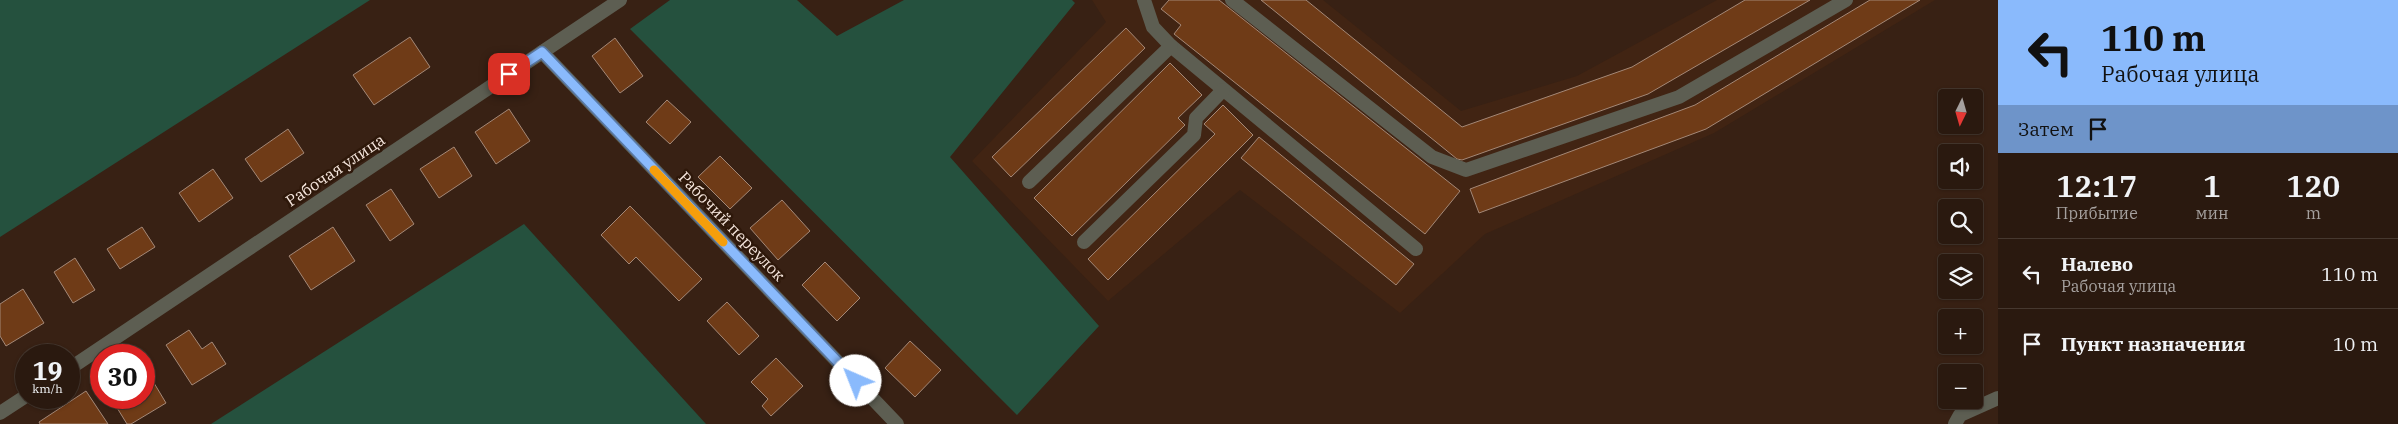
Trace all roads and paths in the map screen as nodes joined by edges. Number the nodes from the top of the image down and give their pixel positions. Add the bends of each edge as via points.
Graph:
1 (620, 0) edge
2 (1144, 0) edge
3 (1232, 0) edge
4 (1846, 0) edge
5 (1171, 46) junction
6 (542, 52) junction
7 (1224, 90) junction
8 (1029, 182) dead end
9 (1084, 242) dead end
10 (1416, 249) dead end
11 (80, 362) edge
12 (1998, 398) edge
13 (15, 403) edge
14 (0, 413) edge
15 (897, 424) edge
16 (1956, 424) edge

1 - 6 street, Рабочая улица
2 - 5 street via 1153,27
3 - 4 street via 1432,157 1466,170 1679,97
5 - 7 street
5 - 8 street
6 - 11 street, Рабочая улица
6 - 15 street, Рабочий переулок
7 - 9 street via 1196,118 1194,135
7 - 10 street
12 - 16 street via 1960,415
13 - 14 street

